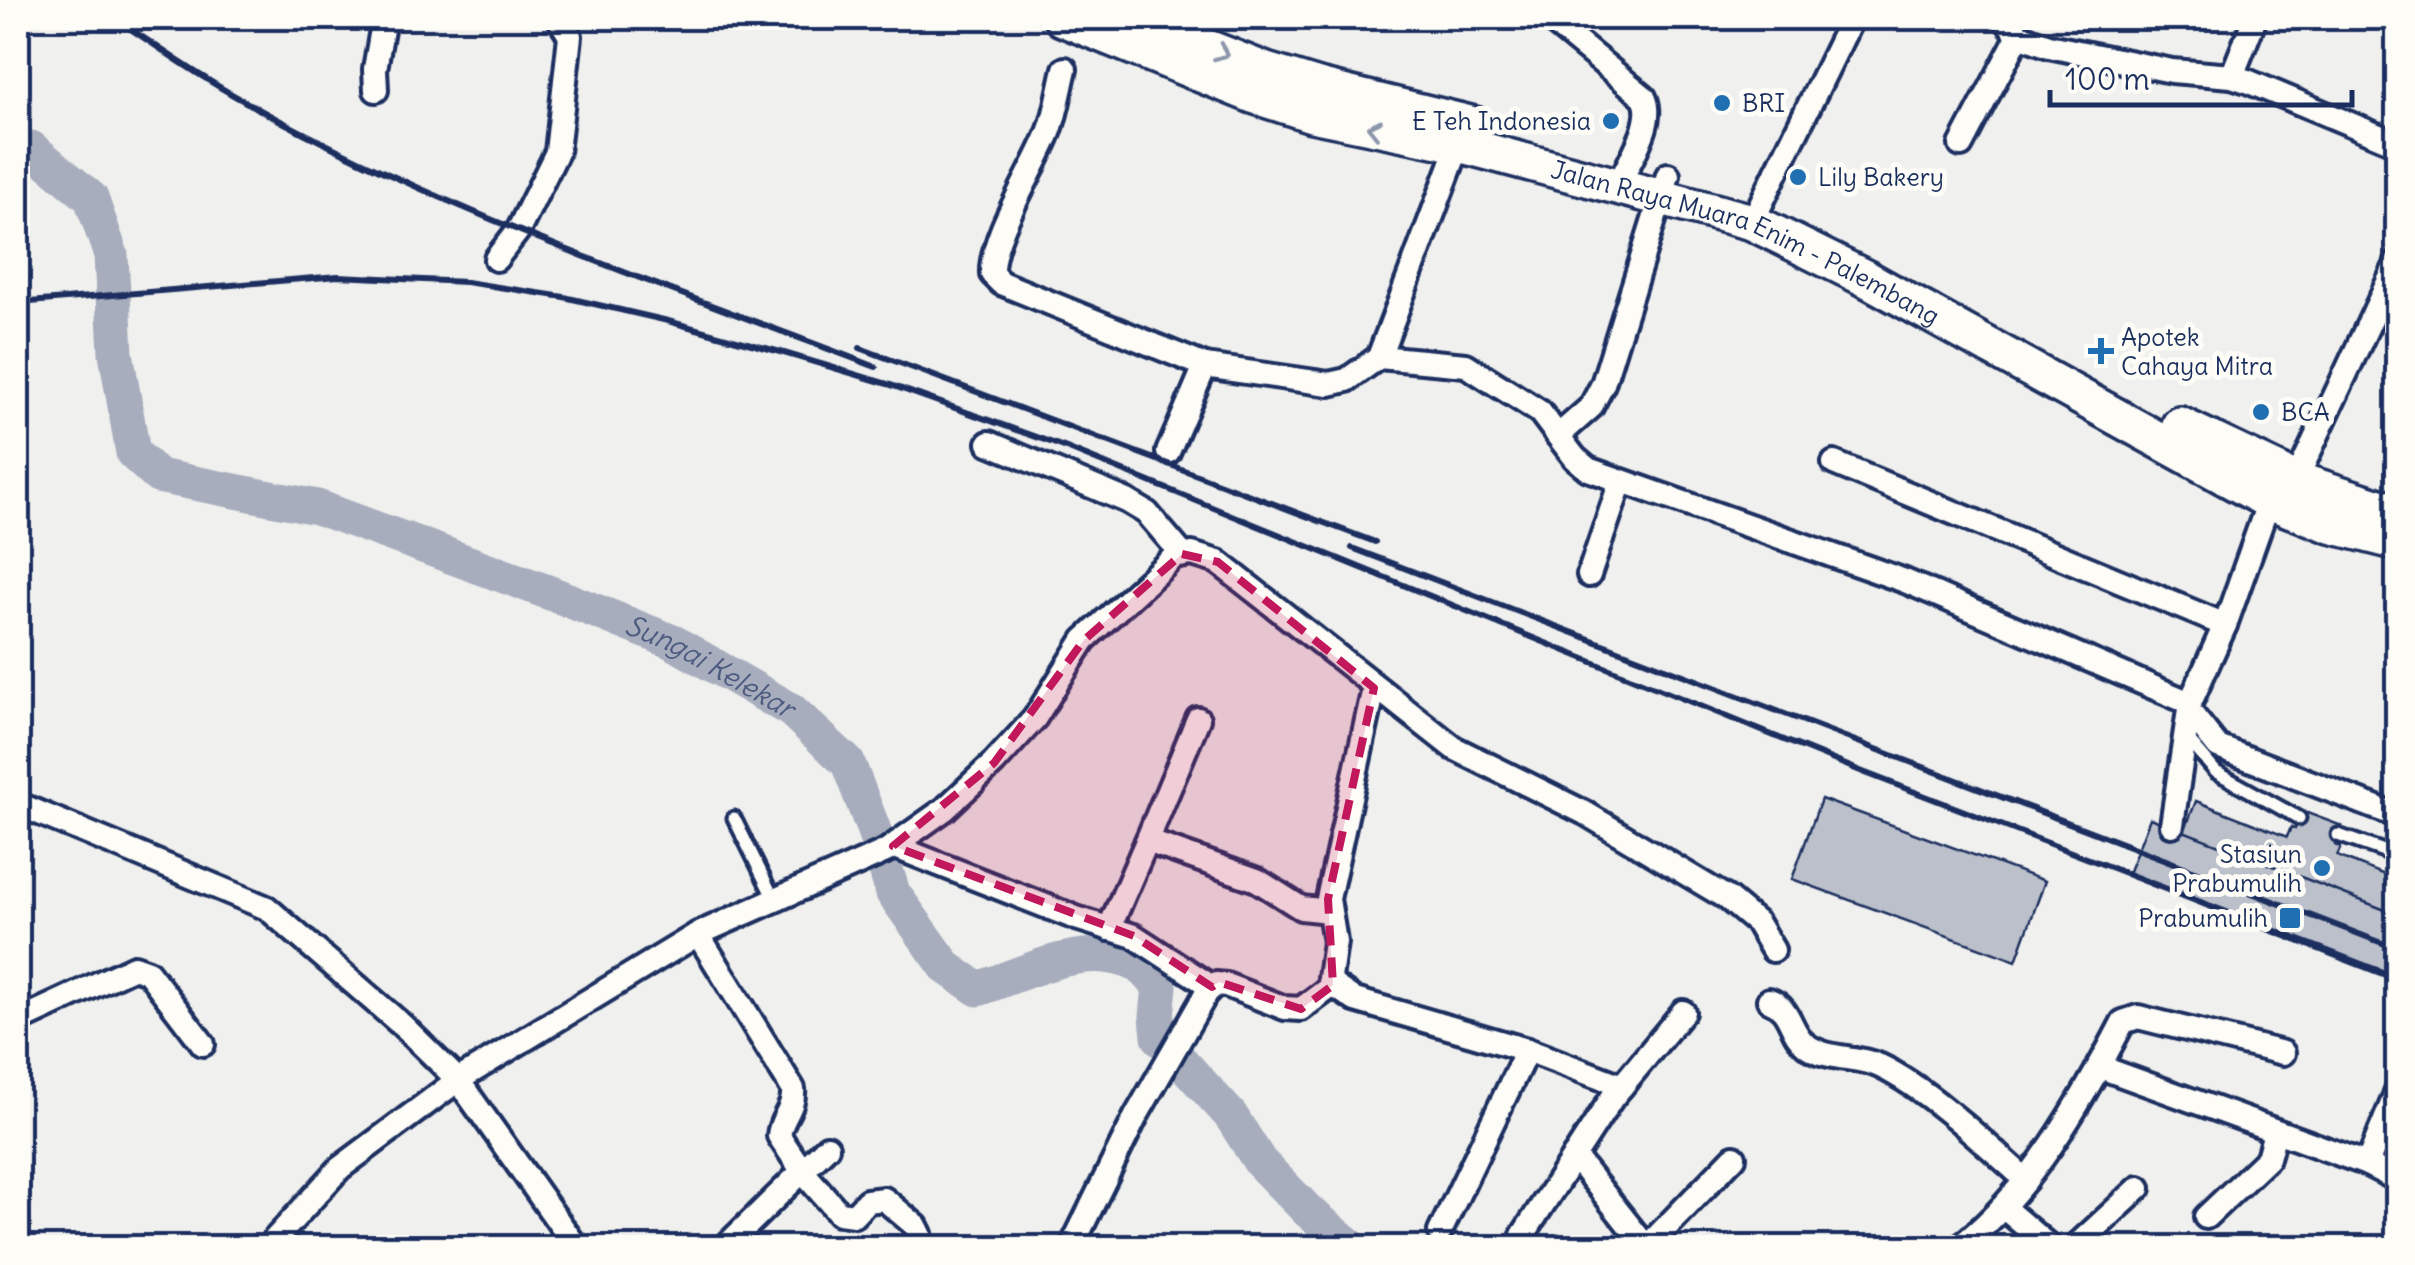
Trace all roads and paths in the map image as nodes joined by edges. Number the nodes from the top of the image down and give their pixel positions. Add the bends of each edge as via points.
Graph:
1 (384, 18) edge
2 (559, 18) edge
3 (1062, 18) edge
4 (1132, 18) edge
5 (1548, 18) edge
6 (1852, 18) edge
7 (2255, 18) edge
8 (2012, 26) edge
9 (1065, 69) dead end
10 (2232, 76) junction
11 (376, 90) dead end
12 (1460, 132) junction
13 (2398, 144) edge
14 (1961, 145) dead end
15 (1623, 174) junction
16 (1665, 186) junction
17 (1757, 212) junction
18 (496, 259) dead end
19 (2398, 261) edge
20 (1379, 357) junction
21 (1206, 366) junction
22 (1558, 436) junction
23 (989, 443) dead end
24 (1168, 452) dead end
25 (1834, 464) dead end
26 (1621, 481) junction
27 (2283, 490) junction
28 (2398, 513) edge
29 (2398, 542) edge
30 (1182, 554) junction
31 (1589, 574) dead end
32 (2225, 625) junction
33 (1374, 688) junction
34 (2190, 708) junction
35 (1198, 720) dead end
36 (2186, 737) junction
37 (18, 804) edge
38 (2398, 816) edge
39 (734, 818) dead end
40 (2299, 818) dead end
41 (2172, 824) dead end
42 (2338, 835) dead end
43 (1147, 841) junction
44 (890, 849) junction
45 (2398, 856) edge
46 (775, 901) junction
47 (1330, 911) junction
48 (1108, 929) junction
49 (698, 934) junction
50 (1773, 950) dead end
51 (1333, 985) junction
52 (1212, 987) junction
53 (1768, 1000) dead end
54 (1683, 1012) dead end
55 (18, 1022) edge
56 (203, 1044) dead end
57 (1527, 1050) junction
58 (2284, 1053) dead end
59 (2100, 1067) junction
60 (458, 1080) junction
61 (1622, 1086) junction
62 (2398, 1089) edge
63 (2276, 1132) junction
64 (828, 1147) dead end
65 (1574, 1156) junction
66 (1734, 1158) dead end
67 (2367, 1164) junction
68 (802, 1172) junction
69 (2026, 1180) junction
70 (2398, 1180) edge
71 (2139, 1188) dead end
72 (2003, 1208) junction
73 (2206, 1217) dead end
74 (1440, 1232) dead end
75 (1524, 1235) dead end
76 (267, 1248) edge
77 (577, 1248) edge
78 (724, 1248) edge
79 (916, 1248) edge
80 (1071, 1248) edge
81 (1647, 1248) edge
82 (1958, 1248) edge
83 (2051, 1248) edge
84 (2074, 1248) edge

1 - 11 street
2 - 18 street via 570,36 558,152
12 -> 3 main road, Jalan Raya Muara Enim - Palembang via 1312,114
4 -> 12 main road, Jalan Raya Muara Enim - Palembang via 1266,71
5 - 15 street via 1644,97 1648,118
6 - 17 street
7 - 10 street
8 - 10 street via 2049,46
8 - 14 street
9 - 21 street via 1050,130 1013,206 992,274
10 - 13 street
12 - 15 main road, Jalan Raya Muara Enim - Palembang
12 - 20 street
15 - 16 main road, Jalan Raya Muara Enim - Palembang
16 - 17 main road, Jalan Raya Muara Enim - Palembang
16 - 22 street via 1603,384 1591,407
17 - 27 main road, Jalan Raya Muara Enim - Palembang via 1867,279
19 - 27 street
20 - 21 street via 1347,380 1329,384
20 - 22 street via 1466,365 1540,412
21 - 24 street
22 - 26 street via 1588,469
23 - 30 street via 1147,513
25 - 32 street
26 - 31 street
26 - 34 street via 1905,581
27 - 28 main road, Jalan Raya Muara Enim - Palembang
27 - 29 main road, Jalan Raya Muara Enim - Palembang via 2331,525
27 - 32 street
30 - 33 street via 1218,562
30 - 44 street via 1084,640 1035,718 994,763
32 - 34 street
33 - 47 street
33 - 50 street via 1454,748 1585,813 1727,898 1757,923
34 - 36 street
34 - 38 street via 2218,748
35 - 43 street
36 - 40 lane via 2216,772
36 - 41 street
37 - 60 street via 267,908
39 - 46 lane
42 - 45 lane
43 - 47 street via 1257,880 1301,908
43 - 48 street
44 - 46 street
44 - 48 street
46 - 49 street
47 - 51 street
48 - 52 street via 1134,936
49 - 60 street
49 - 68 street via 793,1089 793,1108 779,1136
51 - 52 street via 1302,1009 1226,985
51 - 57 street via 1355,1000
52 - 80 street via 1136,1116
53 - 69 street via 1787,1012 1804,1044 1892,1073
54 - 61 street
55 - 56 street via 134,967 148,972
57 - 61 street
57 - 74 street
58 - 59 street via 2138,1017 2123,1022
59 - 63 street
59 - 69 street
60 - 76 street via 340,1168
60 - 77 street
61 - 65 street
62 - 67 street
63 - 67 street
63 - 73 street via 2268,1158
64 - 68 street
65 - 75 street
65 - 81 street
66 - 81 street
67 - 70 street
68 - 78 street
68 - 79 street via 839,1213 854,1215 867,1202 884,1200 916,1226
69 - 72 street
71 - 84 street
72 - 82 street
72 - 83 street

